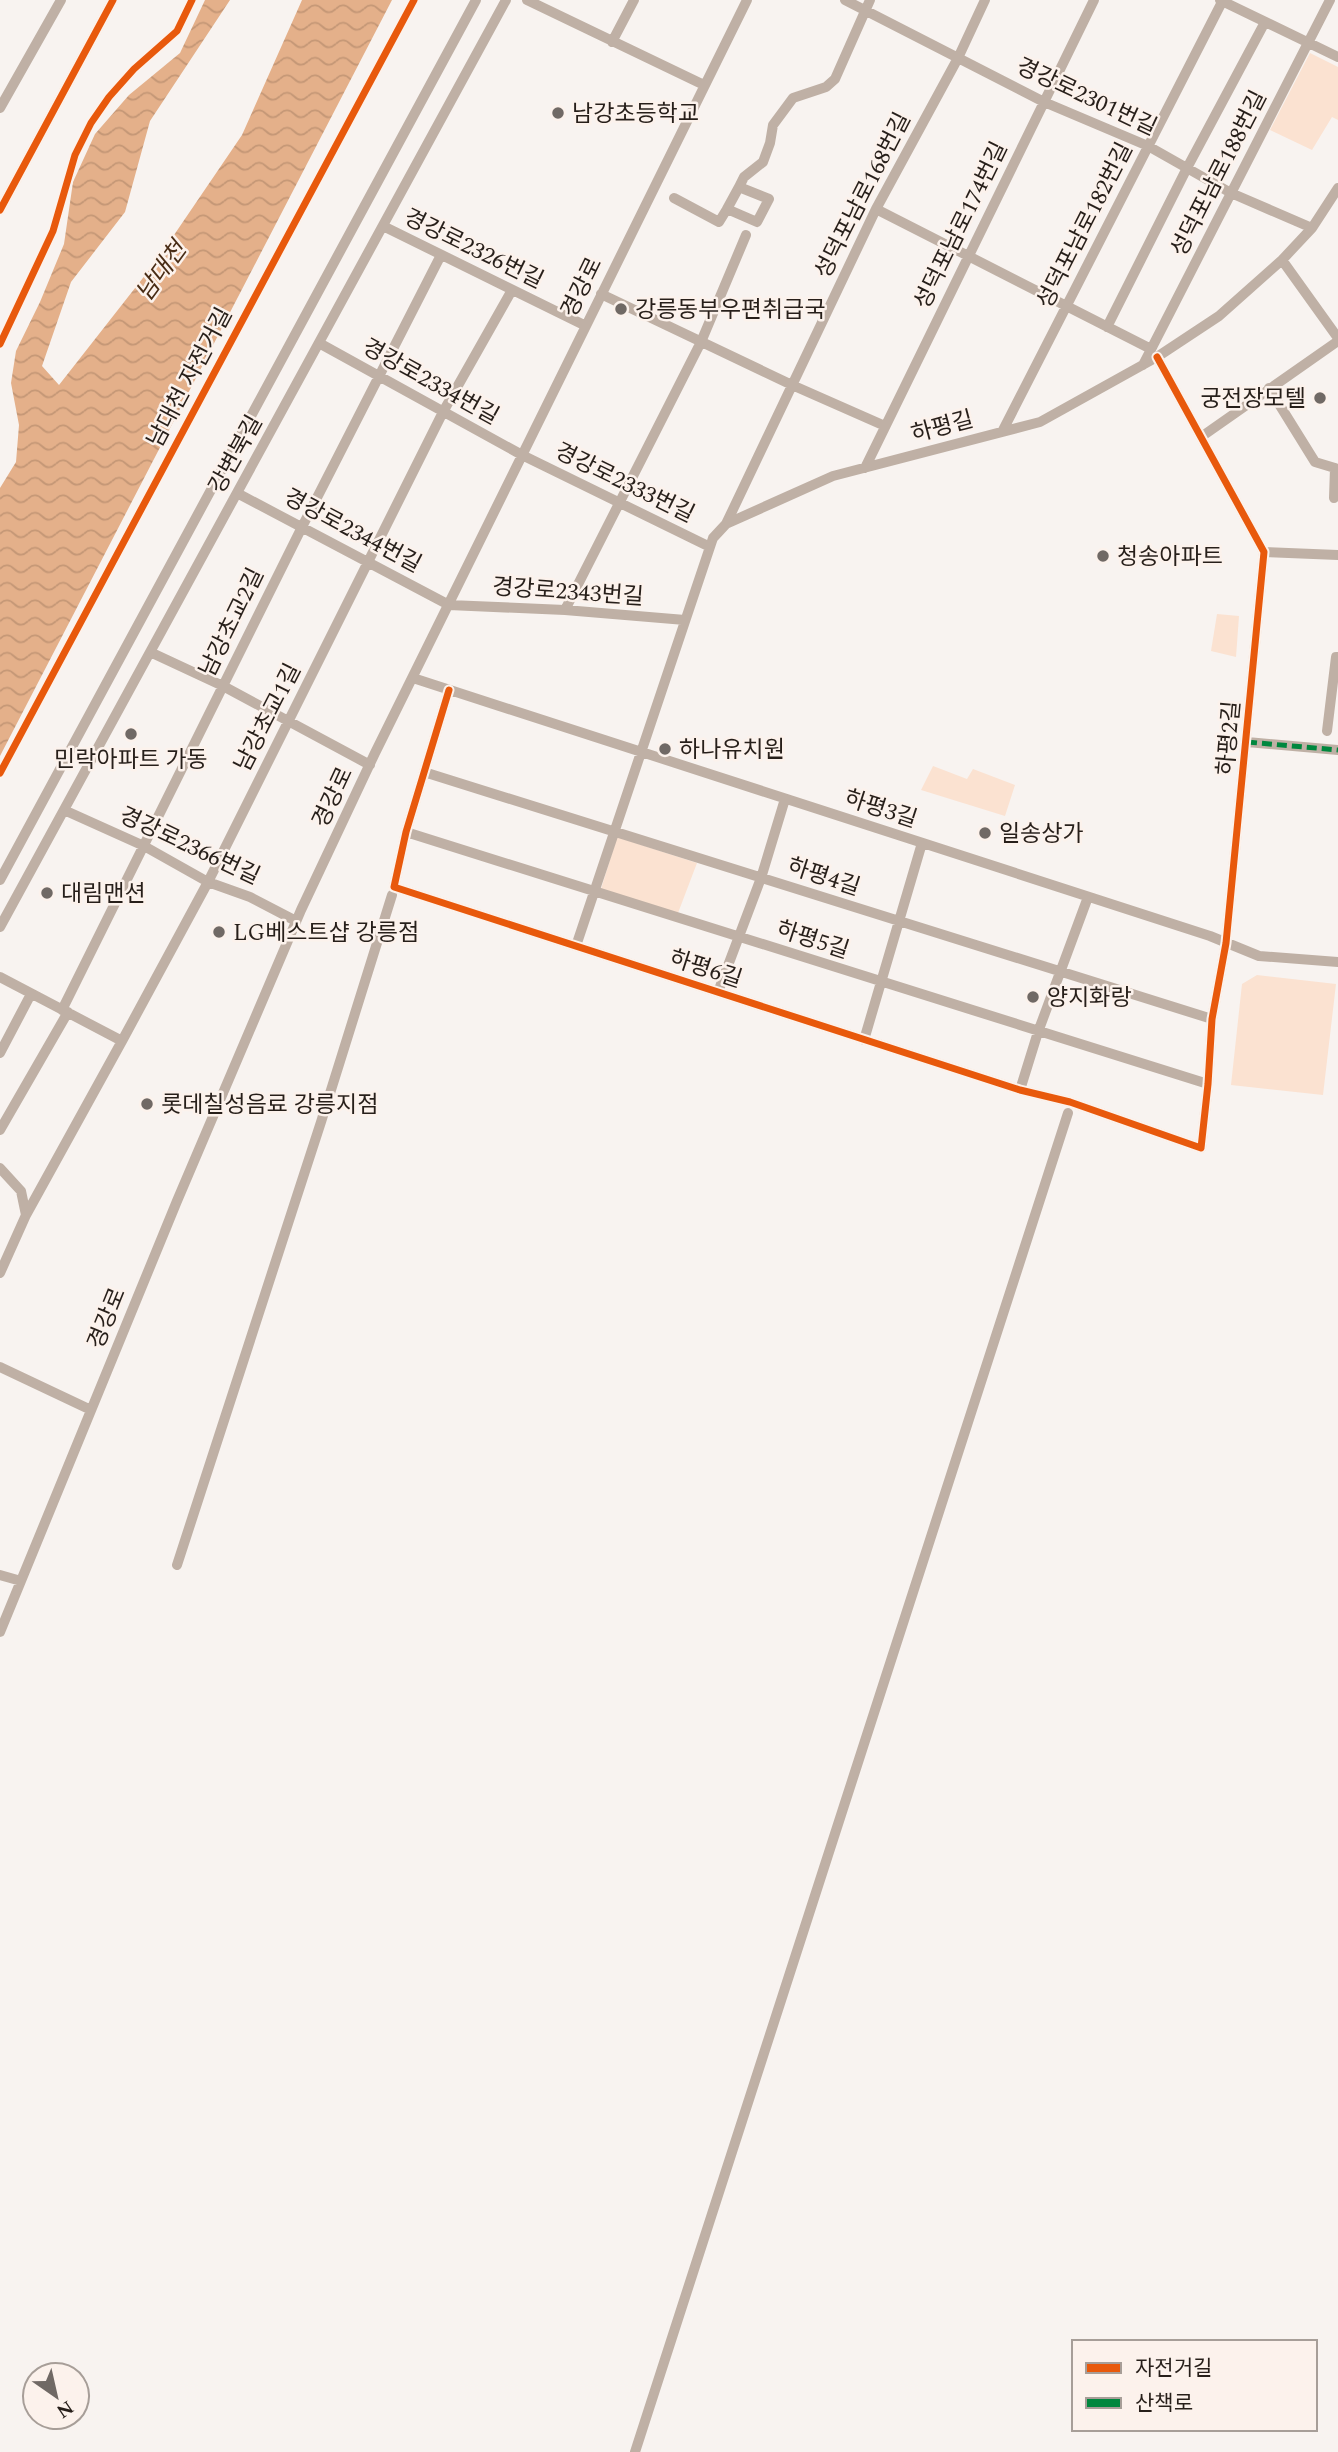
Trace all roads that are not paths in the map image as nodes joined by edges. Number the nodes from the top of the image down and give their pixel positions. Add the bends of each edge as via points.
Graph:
1 (61, 0) edge
2 (113, 0) edge
3 (475, 0) edge
4 (506, 0) edge
5 (527, 0) edge
6 (634, 0) edge
7 (747, 0) edge
8 (845, 0) edge
9 (985, 0) edge
10 (1094, 0) edge
11 (1330, 0) edge
12 (1222, 1) edge
13 (549, 5) edge
14 (867, 5) edge
15 (1265, 22) junction
16 (612, 42) junction
17 (1308, 42) junction
18 (1338, 57) edge
19 (958, 58) junction
20 (704, 85) junction
21 (1044, 102) junction
22 (0, 108) edge
23 (1148, 146) junction
24 (1187, 168) junction
25 (739, 187) junction
26 (1338, 188) edge
27 (1231, 194) junction
28 (674, 198) dead end
29 (727, 209) junction
30 (876, 209) junction
31 (0, 210) edge
32 (383, 226) junction
33 (1312, 228) junction
34 (746, 235) dead end
35 (441, 255) junction
36 (968, 256) junction
37 (1282, 260) junction
38 (512, 290) junction
39 (601, 294) junction
40 (1066, 307) junction
41 (586, 326) junction
42 (1107, 327) junction
43 (1338, 339) edge
44 (701, 342) junction
45 (319, 343) junction
46 (1154, 353) junction
47 (379, 376) junction
48 (792, 385) junction
49 (1269, 388) junction
50 (443, 412) junction
51 (885, 426) junction
52 (1002, 432) junction
53 (1200, 437) junction
54 (522, 455) junction
55 (864, 468) junction
56 (1337, 468) edge
57 (237, 493) junction
58 (1334, 498) dead end
59 (621, 503) junction
60 (726, 524) junction
61 (302, 527) junction
62 (710, 547) junction
63 (1264, 552) junction
64 (1338, 555) edge
65 (368, 562) junction
66 (449, 605) junction
67 (565, 610) junction
68 (685, 620) junction
69 (150, 652) junction
70 (1338, 657) edge
71 (413, 678) junction
72 (223, 686) junction
73 (449, 690) junction
74 (288, 721) junction
75 (1327, 731) dead end
76 (1247, 742) junction
77 (1338, 750) edge
78 (640, 752) junction
79 (370, 765) junction
80 (424, 772) junction
81 (785, 799) junction
82 (64, 810) junction
83 (406, 832) junction
84 (614, 832) junction
85 (922, 843) junction
86 (144, 846) junction
87 (761, 878) junction
88 (0, 880) edge
89 (208, 882) junction
90 (594, 892) junction
91 (392, 895) dead end
92 (1088, 897) junction
93 (296, 921) junction
94 (899, 922) junction
95 (0, 927) edge
96 (738, 937) junction
97 (1226, 943) junction
98 (576, 946) junction
99 (1338, 962) edge
100 (1060, 972) junction
101 (0, 978) edge
102 (880, 982) junction
103 (718, 992) junction
104 (31, 993) junction
105 (65, 1011) junction
106 (1212, 1019) junction
107 (1038, 1032) junction
108 (864, 1040) junction
109 (122, 1041) junction
110 (0, 1053) edge
111 (1208, 1084) junction
112 (1020, 1090) junction
113 (1068, 1114) dead end
114 (0, 1130) edge
115 (1201, 1148) joint
116 (0, 1168) edge
117 (26, 1215) junction
118 (0, 1273) edge
119 (0, 1367) edge
120 (91, 1410) junction
121 (177, 1565) dead end
122 (0, 1575) edge
123 (21, 1581) junction
124 (0, 1632) edge
125 (635, 2452) edge

1 - 22 street
2 - 31 street
3 - 88 street
4 - 32 street, 강변북길
5 - 13 street
6 - 16 street
7 - 20 street, 경강로
8 - 14 street, 경강로2301번길
9 - 19 street, 성덕포남로168번길
10 - 21 street, 성덕포남로174번길
11 - 17 street, 성덕포남로188번길
12 - 15 street
12 - 23 street, 성덕포남로182번길
13 - 16 street
14 - 19 street, 경강로2301번길
14 - 25 street via 835,79 793,98 773,125 763,162
15 - 17 street
15 - 24 street
16 - 20 street
17 - 18 street
17 - 27 street, 성덕포남로188번길
19 - 21 street, 경강로2301번길
19 - 30 street, 성덕포남로168번길
20 - 39 street, 경강로
21 - 23 street, 경강로2301번길
21 - 36 street, 성덕포남로174번길
23 - 24 street, 경강로2301번길
23 - 40 street, 성덕포남로182번길
24 - 27 street, 경강로2301번길
24 - 42 street
25 - 29 street
25 - 29 street via 769,199 757,222
26 - 33 street, 하평길
27 - 33 street, 경강로2301번길
27 - 46 street, 성덕포남로188번길
28 - 29 street via 719,222
30 - 36 street
30 - 48 street, 성덕포남로168번길
32 - 35 street, 경강로2326번길
32 - 45 street, 강변북길
33 - 37 street, 하평길
34 - 44 street
35 - 38 street, 경강로2326번길
35 - 47 street, 남강초교2길
36 - 40 street
36 - 51 street, 성덕포남로174번길
37 - 43 street
37 - 46 street, 하평길 via 1219,316
38 - 41 street, 경강로2326번길
38 - 50 street, 남강초교1길
39 - 41 street, 경강로
39 - 44 street
40 - 42 street
40 - 52 street, 성덕포남로182번길
41 - 54 street, 경강로
42 - 46 street
43 - 49 street
44 - 48 street
44 - 59 street
45 - 47 street, 경강로2334번길
45 - 57 street, 강변북길
46 - 52 street, 하평길 via 1143,365 1040,422
46 - 53 street
47 - 50 street, 경강로2334번길
47 - 61 street, 남강초교2길
48 - 51 street
48 - 60 street, 성덕포남로168번길
49 - 53 street
49 - 56 street via 1315,462
50 - 54 street, 경강로2334번길
50 - 65 street, 남강초교1길
51 - 55 street, 성덕포남로174번길
52 - 55 street, 하평길
53 - 63 street
54 - 59 street, 경강로2333번길
54 - 66 street, 경강로
55 - 60 street, 하평길 via 833,476
56 - 58 street
57 - 61 street, 경강로2344번길
57 - 69 street, 강변북길
59 - 62 street, 경강로2333번길
59 - 67 street
60 - 62 street
61 - 65 street, 경강로2344번길
61 - 72 street, 남강초교2길
62 - 68 street
63 - 64 street
63 - 76 street, 하평2길
65 - 66 street, 경강로2344번길
65 - 74 street, 남강초교1길
66 - 67 street, 경강로2343번길
66 - 71 street, 경강로
67 - 68 street, 경강로2343번길
68 - 78 street
69 - 72 street
69 - 82 street, 강변북길
70 - 75 street
71 - 73 street, 하평3길
71 - 79 street, 경강로
72 - 74 street
72 - 86 street, 남강초교2길
73 - 78 street, 하평3길
73 - 80 street, 하평6길
74 - 79 street
74 - 89 street, 남강초교1길
76 - 77 street
76 - 97 street, 하평2길
78 - 81 street, 하평3길
78 - 84 street
79 - 93 street, 경강로
80 - 83 street, 하평6길
80 - 84 street, 하평4길
81 - 85 street, 하평3길
81 - 87 street
82 - 86 street, 경강로2366번길
82 - 95 street, 강변북길
83 - 90 street, 하평5길
83 - 98 street, 하평6길 via 394,887
84 - 87 street, 하평4길
84 - 90 street
85 - 92 street, 하평3길
85 - 94 street
86 - 89 street, 경강로2366번길
86 - 105 street, 남강초교2길
87 - 94 street, 하평4길
87 - 96 street
89 - 93 street, 경강로2366번길
89 - 109 street, 남강초교1길
90 - 96 street, 하평5길
90 - 98 street
91 - 121 street
92 - 97 street, 하평3길
92 - 100 street
93 - 120 street, 경강로
94 - 100 street, 하평4길
94 - 102 street
96 - 102 street, 하평5길
96 - 103 street
97 - 99 street, 하평3길 via 1259,956
97 - 106 street, 하평2길
98 - 103 street, 하평6길
100 - 106 street, 하평4길
100 - 107 street
101 - 104 street
102 - 107 street, 하평5길
102 - 108 street
103 - 108 street, 하평6길
104 - 105 street
104 - 110 street
105 - 109 street
105 - 114 street, 남강초교2길
106 - 111 street, 하평2길
107 - 111 street, 하평5길
107 - 112 street
108 - 112 street, 하평6길
109 - 117 street, 남강초교1길
111 - 115 street, 하평2길
112 - 115 street, 하평6길 via 1070,1102
113 - 125 street
116 - 117 street via 21,1191
117 - 118 street, 남강초교1길
119 - 120 street
120 - 123 street, 경강로
122 - 123 street
123 - 124 street, 경강로

